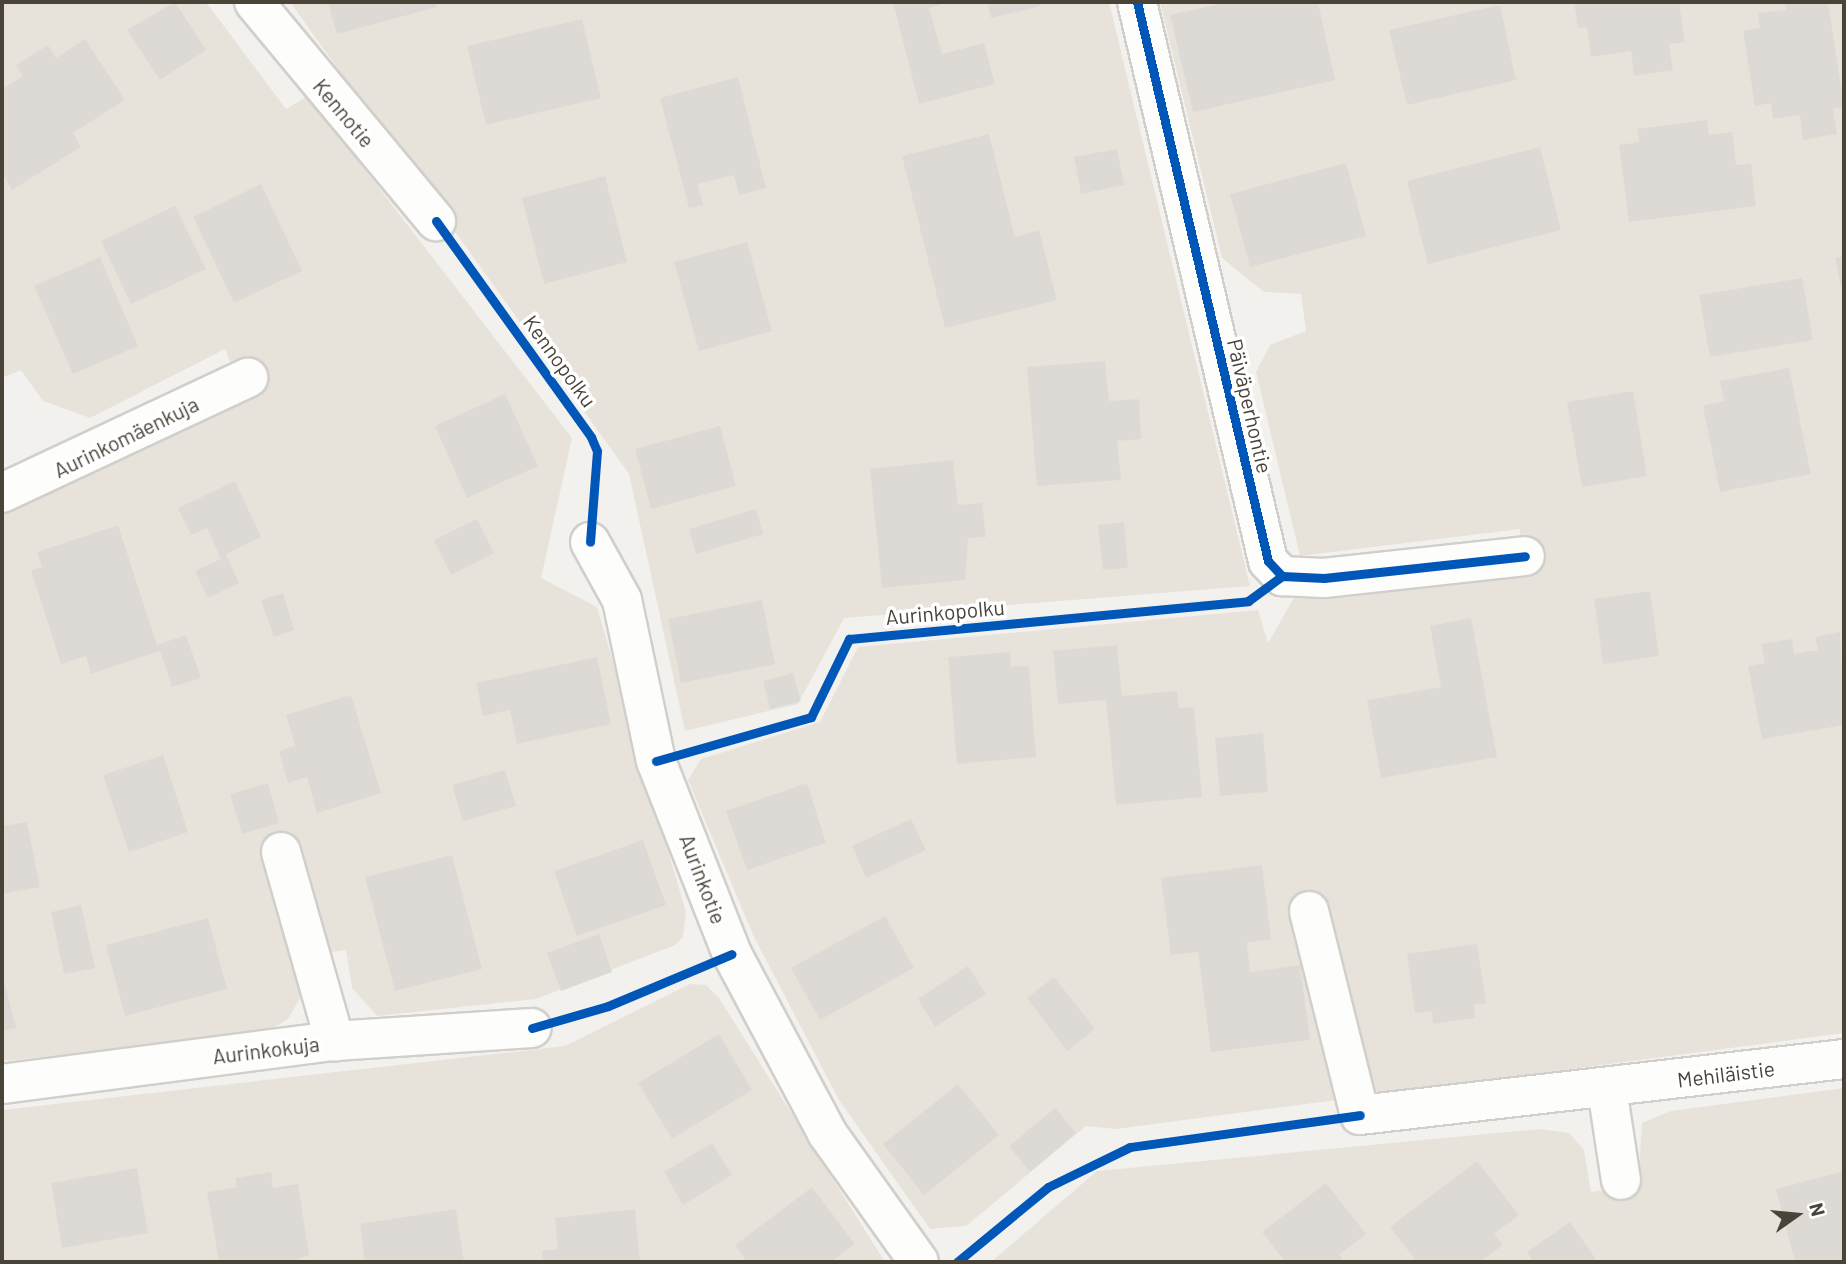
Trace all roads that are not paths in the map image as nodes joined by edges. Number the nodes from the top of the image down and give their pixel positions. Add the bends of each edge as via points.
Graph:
1 (254, 2) edge
2 (1137, 2) edge
3 (436, 221) dead end
4 (248, 378) dead end
5 (2, 493) edge
6 (590, 542) dead end
7 (1525, 556) dead end
8 (281, 852) dead end
9 (1309, 911) dead end
10 (532, 1028) dead end
11 (335, 1041) junction
12 (1844, 1059) edge
13 (2, 1084) edge
14 (1607, 1089) junction
15 (1621, 1180) dead end
16 (919, 1262) edge

1 - 3 street, Kennotie
2 - 7 street, Päiväperhontie via 1268,561 1282,576 1324,578
4 - 5 street, Aurinkomäenkuja
6 - 16 street, Aurinkotie via 622,600 656,761 732,954 827,1133
8 - 11 street
9 - 14 street, Mehiläistie via 1360,1115 1401,1115
10 - 11 street, Aurinkokuja
11 - 13 street, Aurinkokuja
12 - 14 street, Mehiläistie
14 - 15 street

